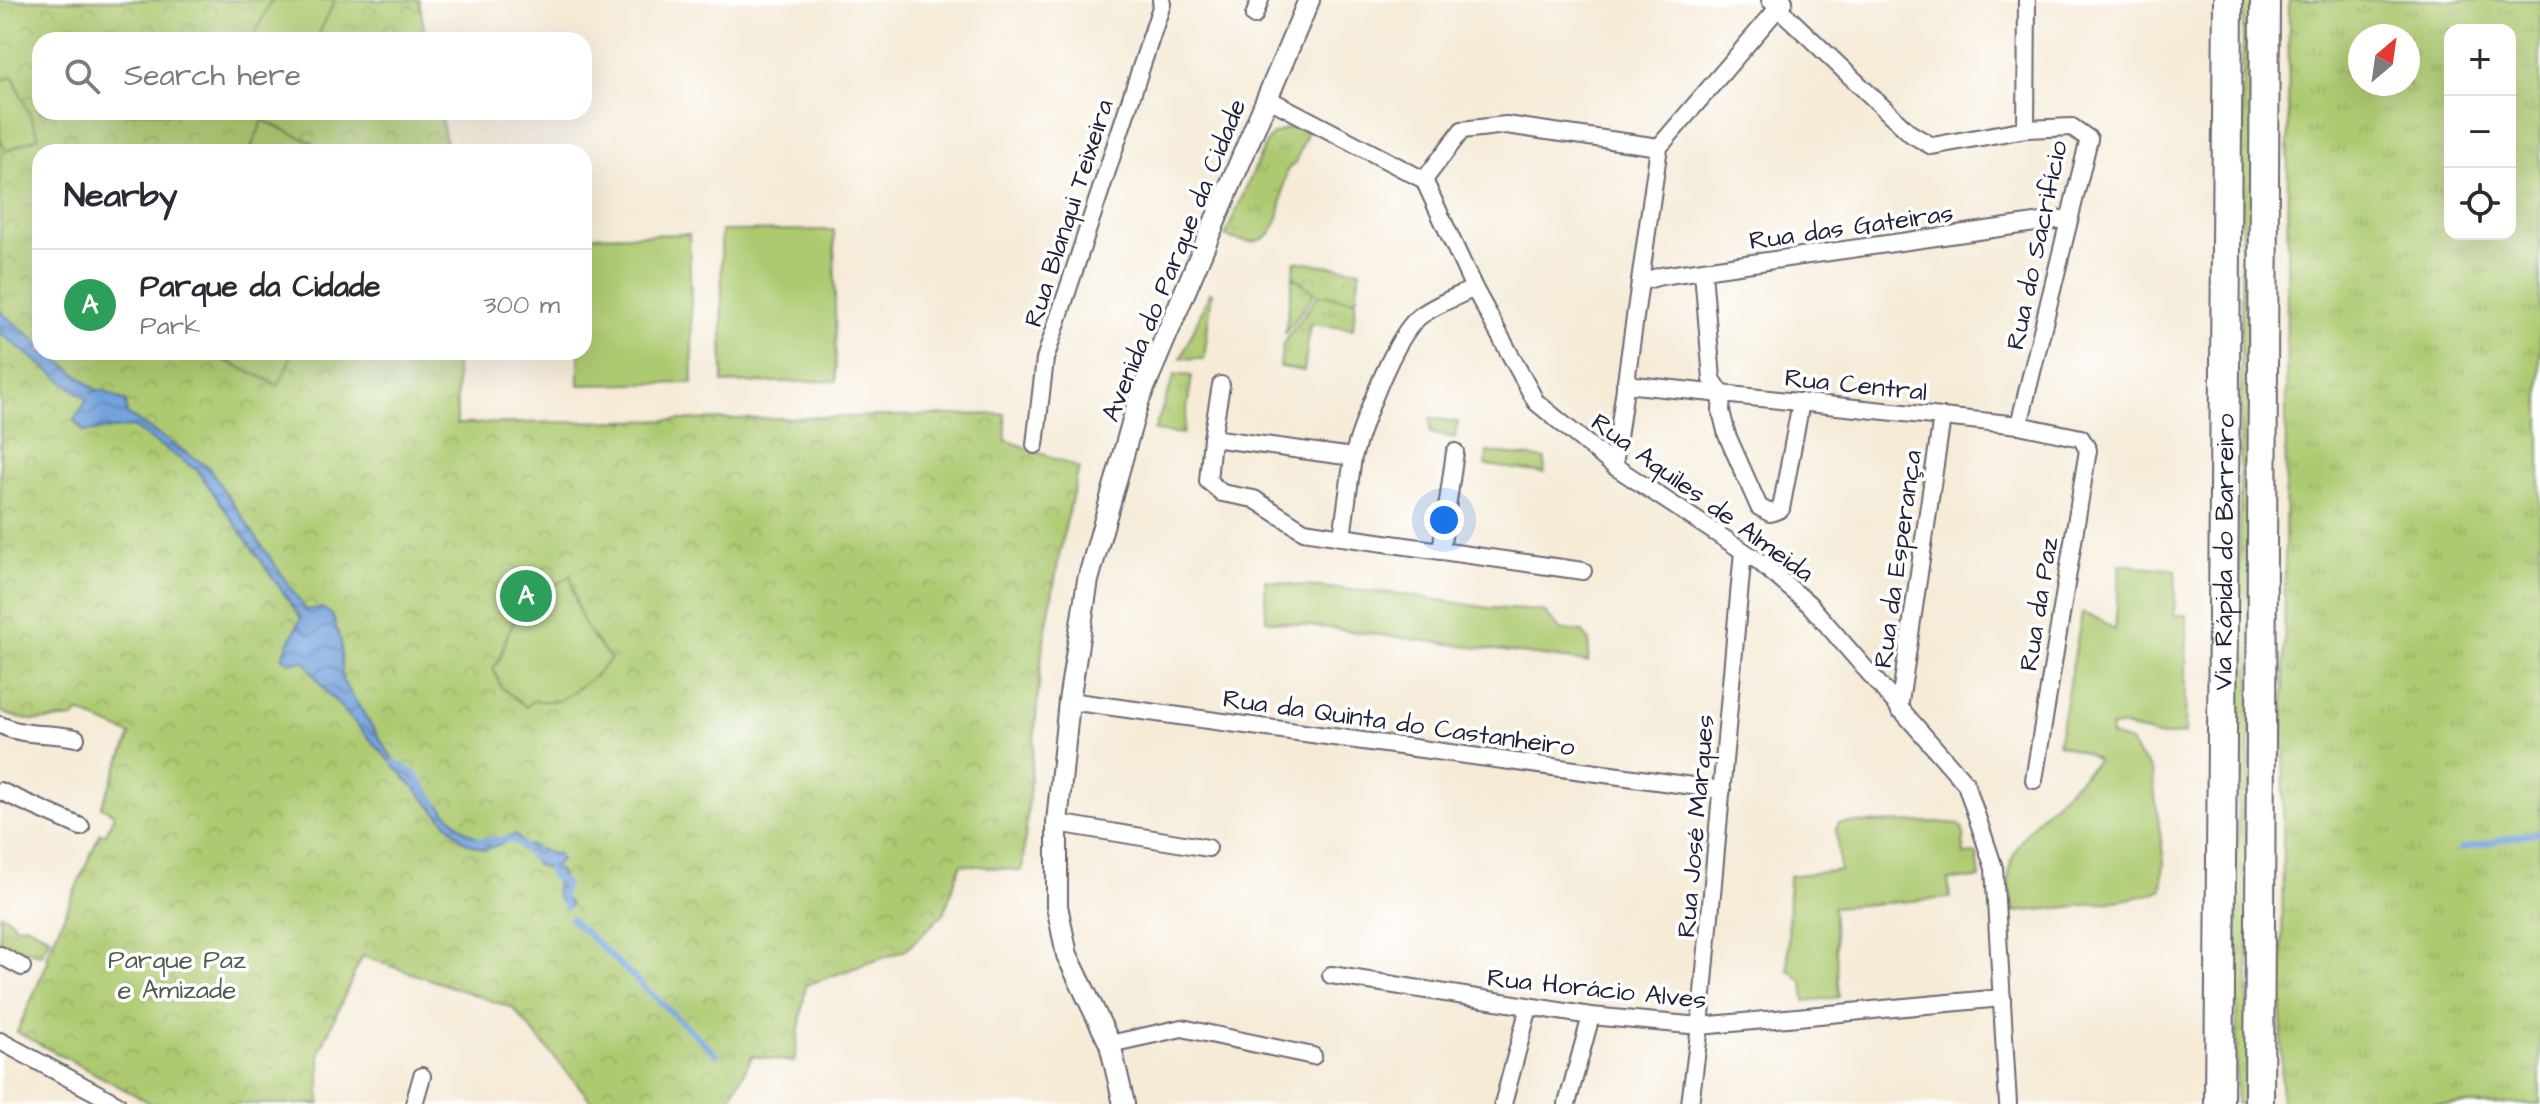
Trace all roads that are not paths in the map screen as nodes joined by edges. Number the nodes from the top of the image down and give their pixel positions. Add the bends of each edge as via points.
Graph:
1 (1161, 0) edge
2 (1260, 0) edge
3 (1309, 0) edge
4 (2027, 0) edge
5 (2228, 0) edge
6 (2265, 0) edge
7 (1778, 3) edge
8 (1254, 16) dead end
9 (1267, 98) junction
10 (2026, 129) junction
11 (1659, 147) junction
12 (1424, 180) junction
13 (2070, 218) junction
14 (1703, 272) junction
15 (1640, 282) junction
16 (1474, 288) junction
17 (1625, 384) junction
18 (1221, 385) dead end
19 (1722, 394) junction
20 (1801, 402) junction
21 (1942, 417) junction
22 (2019, 425) junction
23 (1212, 438) junction
24 (2081, 438) joint
25 (1035, 445) dead end
26 (1455, 452) dead end
27 (1353, 457) junction
28 (1614, 466) junction
29 (1342, 537) junction
30 (1441, 551) junction
31 (1743, 551) junction
32 (1583, 571) dead end
33 (1069, 701) junction
34 (1899, 709) junction
35 (0, 725) edge
36 (76, 738) dead end
37 (2034, 780) dead end
38 (1722, 790) junction
39 (0, 791) edge
40 (1057, 823) junction
41 (81, 827) dead end
42 (1208, 848) dead end
43 (0, 955) edge
44 (22, 967) dead end
45 (1331, 975) dead end
46 (2002, 998) junction
47 (1529, 1007) junction
48 (1591, 1016) junction
49 (1700, 1026) junction
50 (0, 1041) edge
51 (1110, 1044) junction
52 (1313, 1056) dead end
53 (422, 1076) dead end
54 (117, 1104) edge
55 (414, 1104) edge
56 (1124, 1104) edge
57 (1503, 1104) edge
58 (1567, 1104) edge
59 (1690, 1104) edge
60 (2008, 1104) edge
61 (2219, 1104) edge
62 (2259, 1104) edge

1 - 25 street, Rua Blanqui Teixeira via 1045,359
2 - 8 street
3 - 9 street, Avenida do Parque da Cidade
4 - 10 street
5 - 61 highway, Via Rápida do Barreiro
6 - 62 highway, Via Rápida do Barreiro
7 - 10 street via 1911,134 1932,146
7 - 11 street
9 - 12 street
9 - 33 street, Avenida do Parque da Cidade via 1138,402 1088,580
10 - 13 street, Rua do Sacrifício via 2072,127 2089,139
11 - 12 street via 1506,125 1462,130
11 - 15 street
12 - 16 street, Rua Aquiles de Almeida
13 - 14 street, Rua das Gateiras
13 - 22 street, Rua do Sacrifício
14 - 15 street, Rua das Gateiras
14 - 19 street via 1712,379
15 - 17 street
16 - 27 street via 1418,317 1386,371
16 - 28 street, Rua Aquiles de Almeida via 1536,402
17 - 19 street, Rua Central
17 - 28 street
18 - 23 street
19 - 20 street, Rua Central
19 - 20 street via 1727,435 1759,507 1770,513 1781,509
20 - 21 street, Rua Central
21 - 22 street, Rua Central
21 - 34 street, Rua da Esperança
22 - 24 street, Rua Central
23 - 27 street
23 - 29 street via 1208,481 1222,493 1254,499 1304,531
24 - 37 street, Rua da Paz via 2088,450
26 - 30 street
27 - 29 street
28 - 31 street, Rua Aquiles de Almeida
29 - 30 street
30 - 32 street
31 - 34 street, Rua Aquiles de Almeida via 1809,604
31 - 38 street, Rua José Marques
33 - 38 street, Rua da Quinta do Castanheiro
33 - 40 street, Avenida do Parque da Cidade
34 - 46 street, Rua Aquiles de Almeida via 1966,784 1994,868
35 - 36 street via 32,736
38 - 49 street, Rua José Marques
39 - 41 street
40 - 42 street
40 - 51 street, Avenida do Parque da Cidade via 1057,906 1067,955
43 - 44 street
45 - 47 street, Rua Horácio Alves
46 - 49 street, Rua Horácio Alves
46 - 60 street, Rua Aquiles de Almeida
47 - 48 street, Rua Horácio Alves
47 - 57 street
48 - 49 street, Rua Horácio Alves
48 - 58 street
49 - 59 street, Rua José Marques
50 - 54 street
51 - 52 street via 1182,1028
51 - 56 street, Avenida do Parque da Cidade
53 - 55 street

